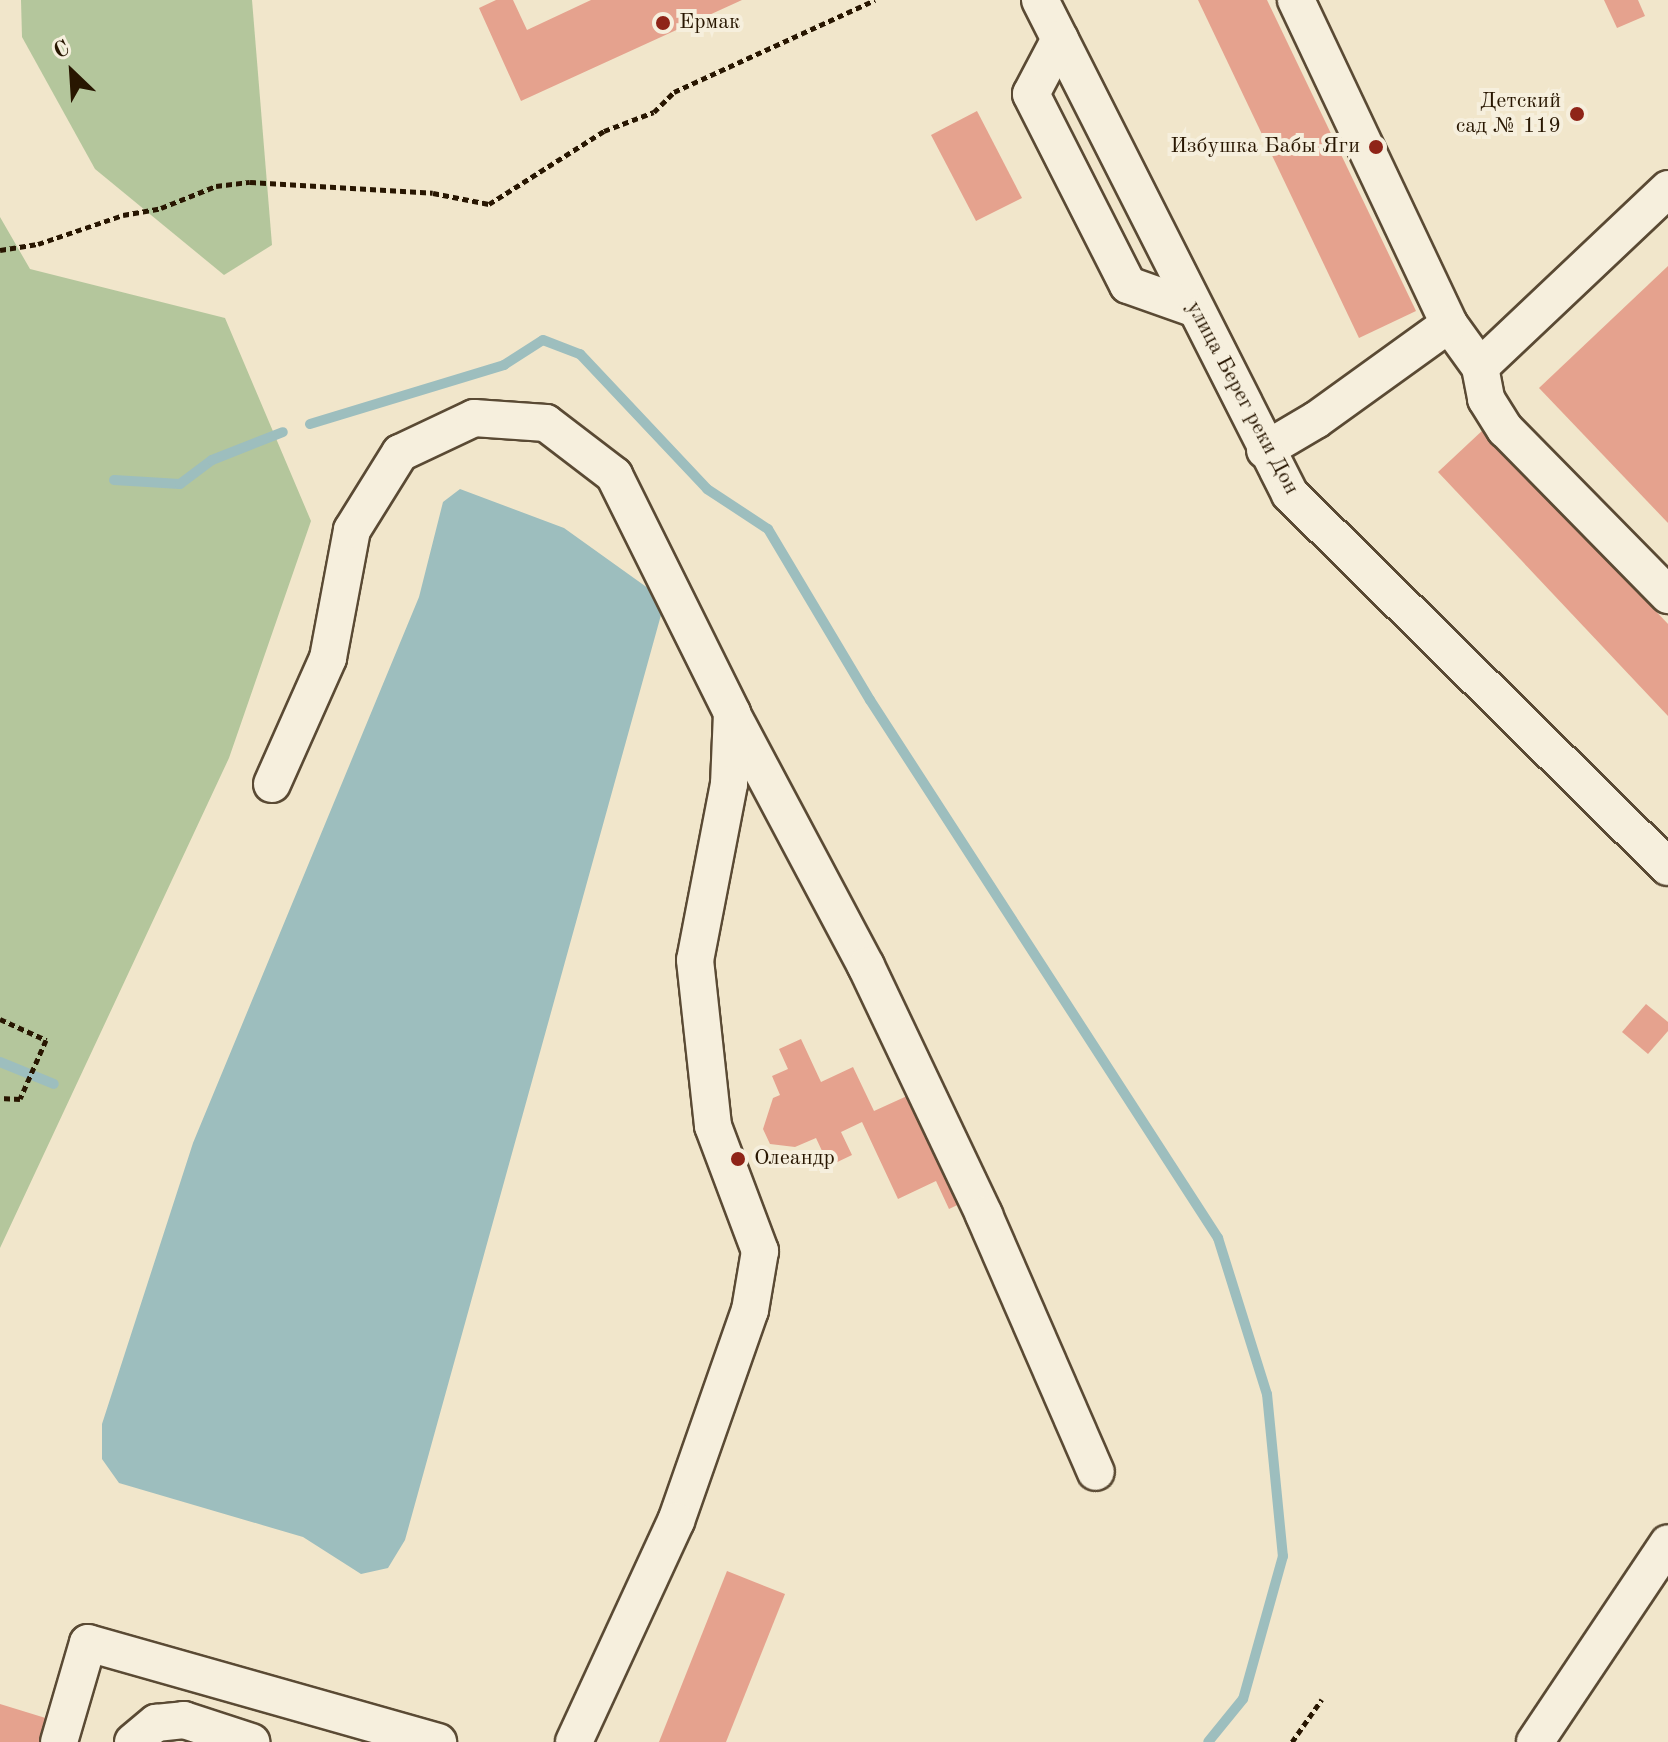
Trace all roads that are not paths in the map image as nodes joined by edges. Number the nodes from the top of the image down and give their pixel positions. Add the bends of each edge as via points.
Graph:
1 (1040, 0) edge
2 (1296, 0) edge
3 (1060, 39) junction
4 (1668, 189) edge
5 (1193, 308) junction
6 (1449, 324) junction
7 (1480, 367) junction
8 (1265, 450) junction
9 (1668, 595) edge
10 (732, 713) junction
11 (272, 784) dead end
12 (1668, 867) edge
13 (1096, 1472) dead end
14 (1664, 1562) edge
15 (59, 1742) edge
16 (133, 1742) edge
17 (251, 1742) edge
18 (438, 1742) edge
19 (574, 1742) edge
20 (1535, 1742) edge

1 - 3 street, улица Берег реки Дон
2 - 6 street
3 - 5 street, улица Берег реки Дон
3 - 5 street via 1031,94 1128,285
4 - 7 street
5 - 8 street, улица Берег реки Дон
6 - 7 street
6 - 8 street via 1316,420
7 - 9 street via 1486,399 1505,429
8 - 12 street, улица Берег реки Дон via 1290,494
10 - 11 street via 614,475 546,423 474,418 400,453 352,530 328,658
10 - 13 street via 866,966 984,1215
10 - 19 street via 729,784 695,960 713,1126 760,1251 750,1310 676,1521
14 - 20 street
15 - 18 street via 88,1643
16 - 17 street via 156,1723 184,1720

